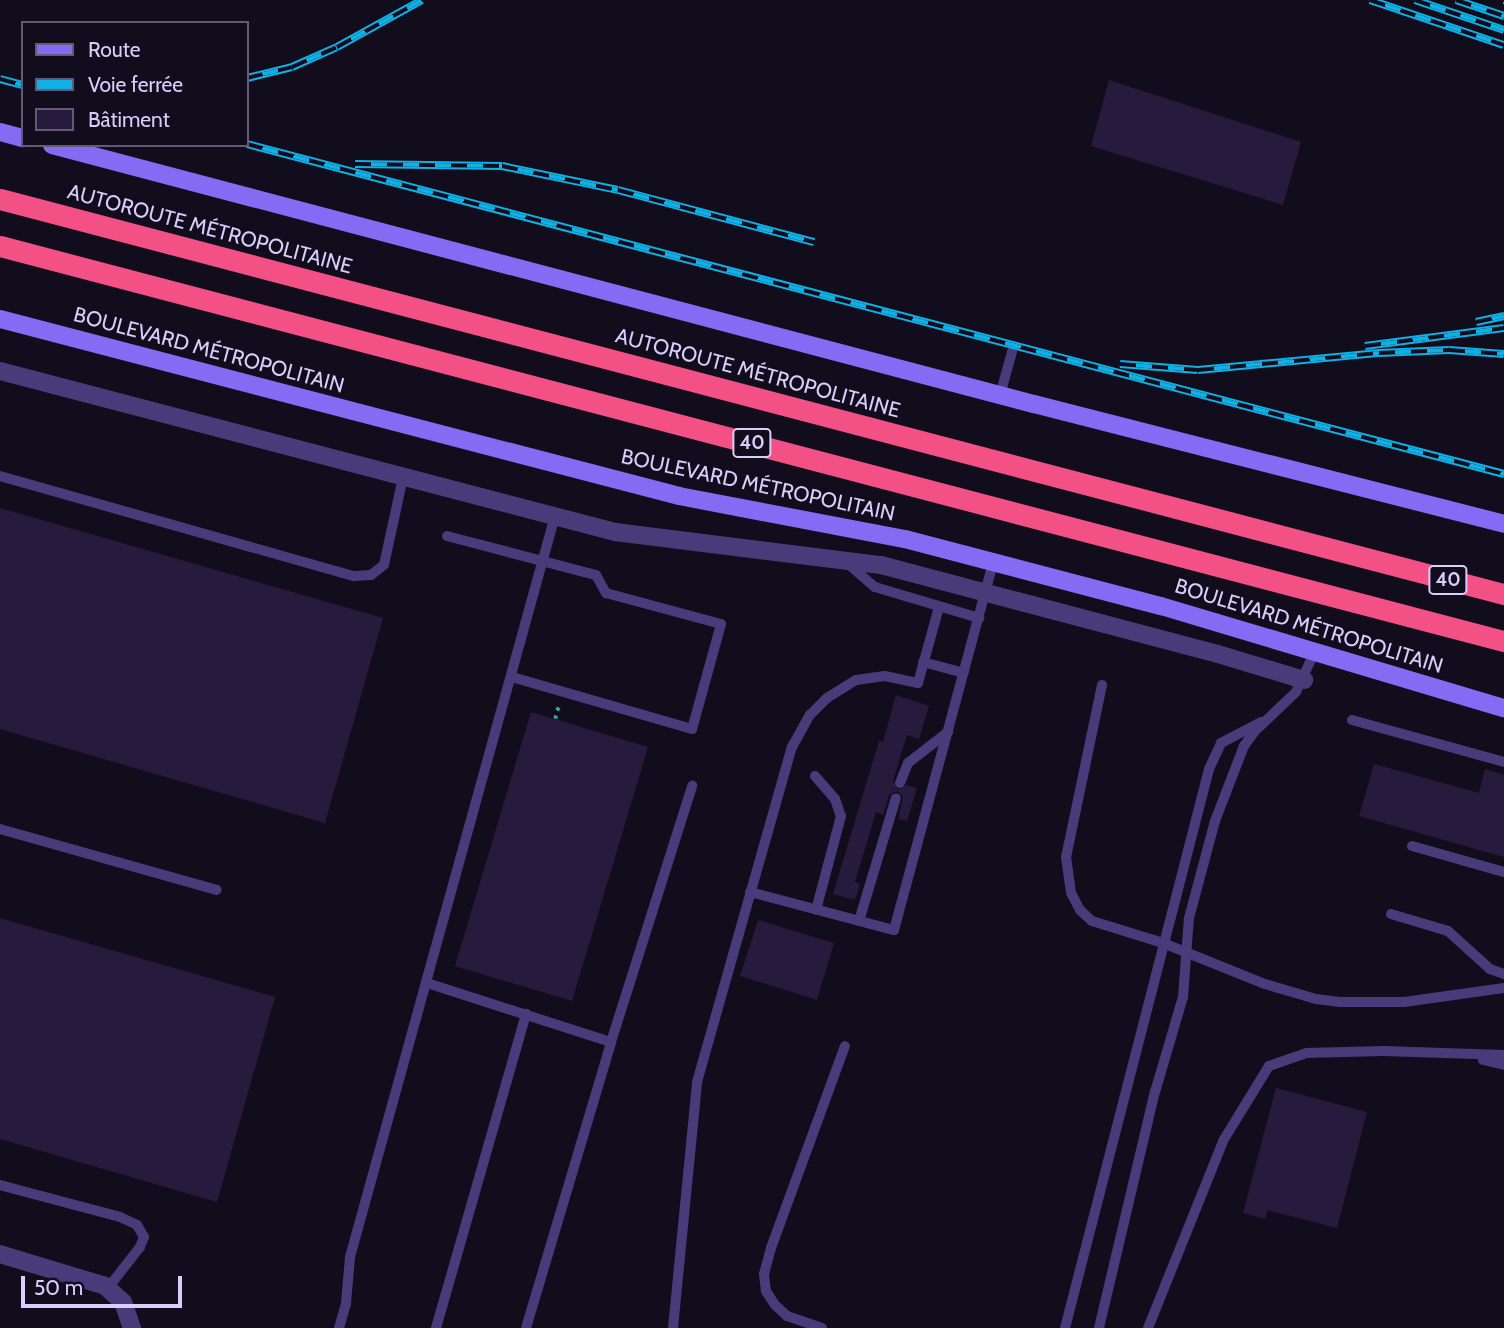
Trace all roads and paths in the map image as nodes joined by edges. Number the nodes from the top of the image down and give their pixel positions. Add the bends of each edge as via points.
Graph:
1 (0, 132) edge
2 (21, 137) edge
3 (60, 147) edge
4 (0, 199) edge
5 (0, 246) edge
6 (0, 319) edge
7 (1012, 352) dead end
8 (0, 371) edge
9 (1000, 395) junction
10 (0, 476) edge
11 (403, 477) junction
12 (555, 516) junction
13 (1504, 524) edge
14 (447, 536) dead end
15 (843, 559) junction
16 (543, 561) junction
17 (993, 562) junction
18 (1392, 565) junction
19 (1504, 587) edge
20 (985, 593) junction
21 (1504, 594) edge
22 (939, 607) junction
23 (979, 618) junction
24 (1504, 641) edge
25 (1315, 651) junction
26 (923, 662) junction
27 (964, 673) junction
28 (512, 677) junction
29 (1304, 680) junction
30 (1101, 685) dead end
31 (1504, 708) edge
32 (1268, 719) junction
33 (1352, 720) dead end
34 (948, 732) junction
35 (1504, 762) edge
36 (815, 776) dead end
37 (900, 783) dead end
38 (692, 786) dead end
39 (896, 798) dead end
40 (0, 829) edge
41 (1412, 846) dead end
42 (1504, 872) edge
43 (217, 890) dead end
44 (750, 892) junction
45 (816, 910) junction
46 (1391, 914) dead end
47 (859, 921) junction
48 (1163, 943) junction
49 (1186, 952) junction
50 (1504, 974) edge
51 (427, 983) junction
52 (1504, 988) edge
53 (526, 1014) junction
54 (611, 1041) junction
55 (845, 1046) dead end
56 (1462, 1055) junction
57 (1504, 1055) edge
58 (1504, 1065) edge
59 (0, 1185) edge
60 (0, 1254) edge
61 (108, 1289) junction
62 (132, 1328) edge
63 (339, 1328) edge
64 (436, 1328) edge
65 (526, 1328) edge
66 (673, 1328) edge
67 (822, 1328) edge
68 (1065, 1328) edge
69 (1099, 1328) edge
70 (1147, 1328) edge

1 - 2 main road
3 - 9 main road
4 - 18 highway, AUTOROUTE MÉTROPOLITAINE / 40
5 - 24 highway, 40
6 - 17 main road, BOULEVARD MÉTROPOLITAIN via 679,496 848,527
7 - 9 lane
8 - 11 street
9 - 13 main road
10 - 11 lane via 354,576 372,575 384,565
11 - 12 street
12 - 15 street via 641,537
12 - 16 lane
14 - 16 lane
15 - 20 street
15 - 22 lane via 875,587
16 - 28 lane
16 - 28 lane via 596,575 606,593 721,624 692,729
17 - 20 lane
17 - 25 main road, BOULEVARD MÉTROPOLITAIN
18 - 19 highway
18 - 21 highway, AUTOROUTE MÉTROPOLITAINE / 40
20 - 23 lane
20 - 29 street
22 - 23 lane
22 - 26 lane
23 - 27 lane
25 - 29 lane
25 - 31 main road, BOULEVARD MÉTROPOLITAIN
26 - 27 lane
26 - 44 lane via 918,683 885,676 856,680 810,715 792,747
27 - 34 lane
28 - 51 lane
29 - 32 lane
30 - 48 lane via 1069,843 1067,878 1080,910 1092,921
32 - 48 lane via 1229,736 1216,751
32 - 49 lane via 1244,746 1223,799 1189,918
33 - 35 lane
34 - 37 lane via 908,763
34 - 47 lane via 894,930
36 - 45 lane via 835,799 841,816
38 - 54 lane
39 - 47 lane
40 - 43 lane
41 - 42 lane
44 - 45 lane
44 - 66 lane via 697,1082
45 - 47 lane
46 - 50 lane via 1448,931 1490,969
48 - 49 lane
48 - 68 lane
49 - 52 lane via 1265,984 1340,1002 1404,1002
49 - 69 lane via 1183,998 1155,1092
51 - 53 lane
51 - 63 lane via 350,1256
53 - 54 lane
53 - 64 lane
54 - 65 lane
55 - 67 lane via 764,1274 766,1291 775,1306 788,1316
56 - 57 lane
56 - 58 lane
56 - 70 lane via 1306,1053 1269,1066 1223,1141
59 - 61 lane via 137,1225 144,1237 140,1247
60 - 61 street via 87,1278
61 - 62 street via 122,1302

